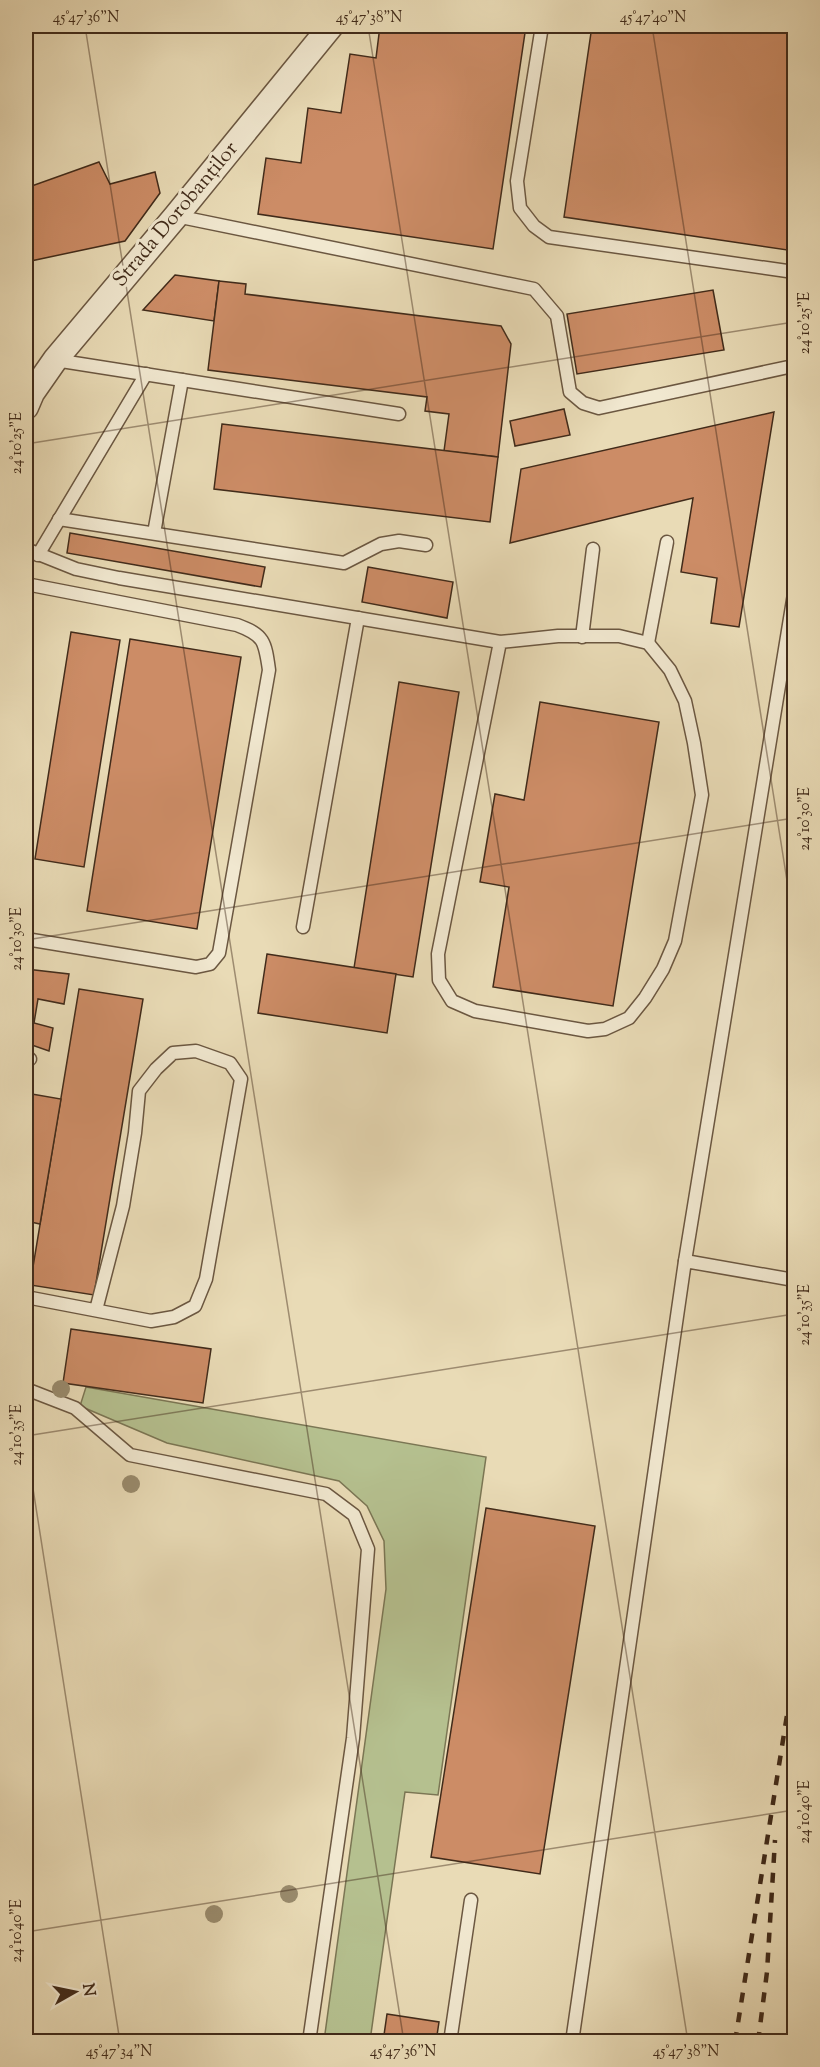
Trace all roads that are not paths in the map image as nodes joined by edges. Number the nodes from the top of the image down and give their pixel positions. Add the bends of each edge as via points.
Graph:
1 (331, 26) edge
2 (542, 26) edge
3 (176, 216) junction
4 (795, 272) edge
5 (55, 360) junction
6 (792, 366) dead end
7 (146, 374) junction
8 (182, 380) junction
9 (26, 407) edge
10 (399, 414) dead end
11 (59, 519) junction
12 (154, 533) junction
13 (667, 542) dead end
14 (426, 545) dead end
15 (26, 549) edge
16 (593, 549) dead end
17 (38, 555) junction
18 (26, 584) edge
19 (795, 594) edge
20 (358, 618) junction
21 (582, 637) junction
22 (500, 642) junction
23 (648, 643) junction
24 (26, 743) edge
25 (26, 759) edge
26 (303, 927) dead end
27 (26, 939) edge
28 (685, 1261) junction
29 (795, 1280) edge
30 (26, 1297) edge
31 (96, 1310) junction
32 (26, 1389) edge
33 (471, 1900) dead end
34 (309, 2042) edge
35 (450, 2042) edge
36 (572, 2042) edge

1 - 3 street, Strada Dorobanților
2 - 4 lane via 517,181 520,208 534,226 549,237
3 - 5 street, Strada Dorobanților
3 - 6 lane via 534,289 557,316 570,392 583,403 599,408
5 - 7 lane
5 - 9 street, Strada Dorobanților
7 - 8 lane
7 - 11 lane
8 - 10 lane
8 - 12 lane
11 - 12 lane
11 - 17 lane
12 - 14 lane via 344,563 381,544 399,541
13 - 23 lane
15 - 17 lane
16 - 21 lane
17 - 20 lane via 119,578
18 - 27 lane via 237,624 261,639 269,669 219,953 210,964 196,967
19 - 28 lane
20 - 22 lane
20 - 26 lane
21 - 22 lane
21 - 23 lane via 619,636
22 - 23 lane via 438,954 439,980 452,1001 475,1011 588,1031 605,1029 629,1017 663,969 675,941 702,795 685,701 670,670
24 - 25 lane
28 - 29 lane
28 - 36 lane
30 - 31 lane
31 - 31 lane via 123,1206 139,1091 173,1053 196,1051 230,1063 241,1079 206,1279 195,1306 174,1317 151,1321
32 - 34 lane via 75,1408 129,1455 326,1494 354,1515 368,1550 353,1738
33 - 35 lane

